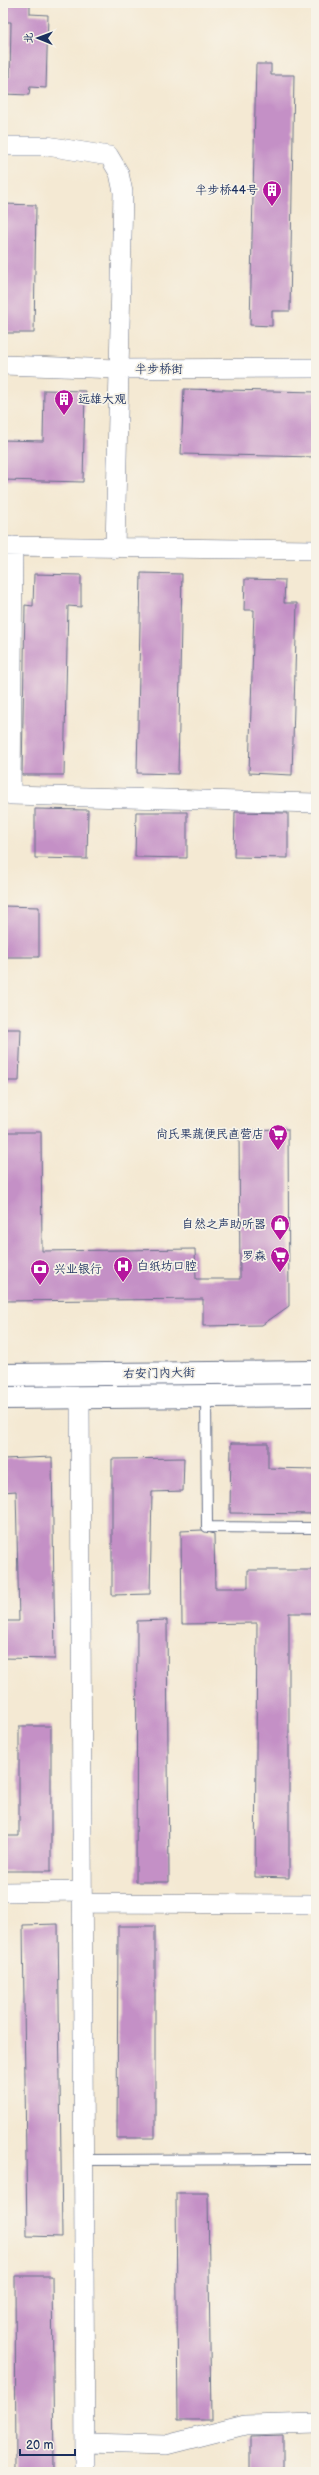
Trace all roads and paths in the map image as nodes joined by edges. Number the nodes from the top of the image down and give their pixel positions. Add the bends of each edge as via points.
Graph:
1 (3, 146) edge
2 (3, 365) edge
3 (316, 368) edge
4 (118, 369) junction
5 (8, 546) edge
6 (115, 549) junction
7 (316, 550) edge
8 (316, 803) edge
9 (316, 1372) edge
10 (3, 1375) edge
11 (316, 1395) edge
12 (80, 1397) junction
13 (206, 1397) junction
14 (3, 1398) edge
15 (316, 1528) edge
16 (3, 1892) edge
17 (82, 1897) junction
18 (316, 1904) edge
19 (316, 2159) edge
20 (84, 2160) junction
21 (316, 2423) edge
22 (85, 2443) junction
23 (85, 2472) edge

1 - 4 street via 47,146 109,156 119,173 122,192
2 - 4 street, 半步桥街
3 - 4 street, 半步桥街
4 - 6 street
5 - 6 street
5 - 8 street via 12,795
6 - 7 street
9 - 10 main road, 右安门内大街
11 - 13 main road, 右安门内大街
12 - 13 main road, 右安门内大街
12 - 14 main road, 右安门内大街
12 - 17 street
13 - 15 lane via 207,1527
16 - 17 street
17 - 18 street
17 - 20 street
19 - 20 lane
20 - 22 street
21 - 22 street via 245,2425 166,2445
22 - 23 street

